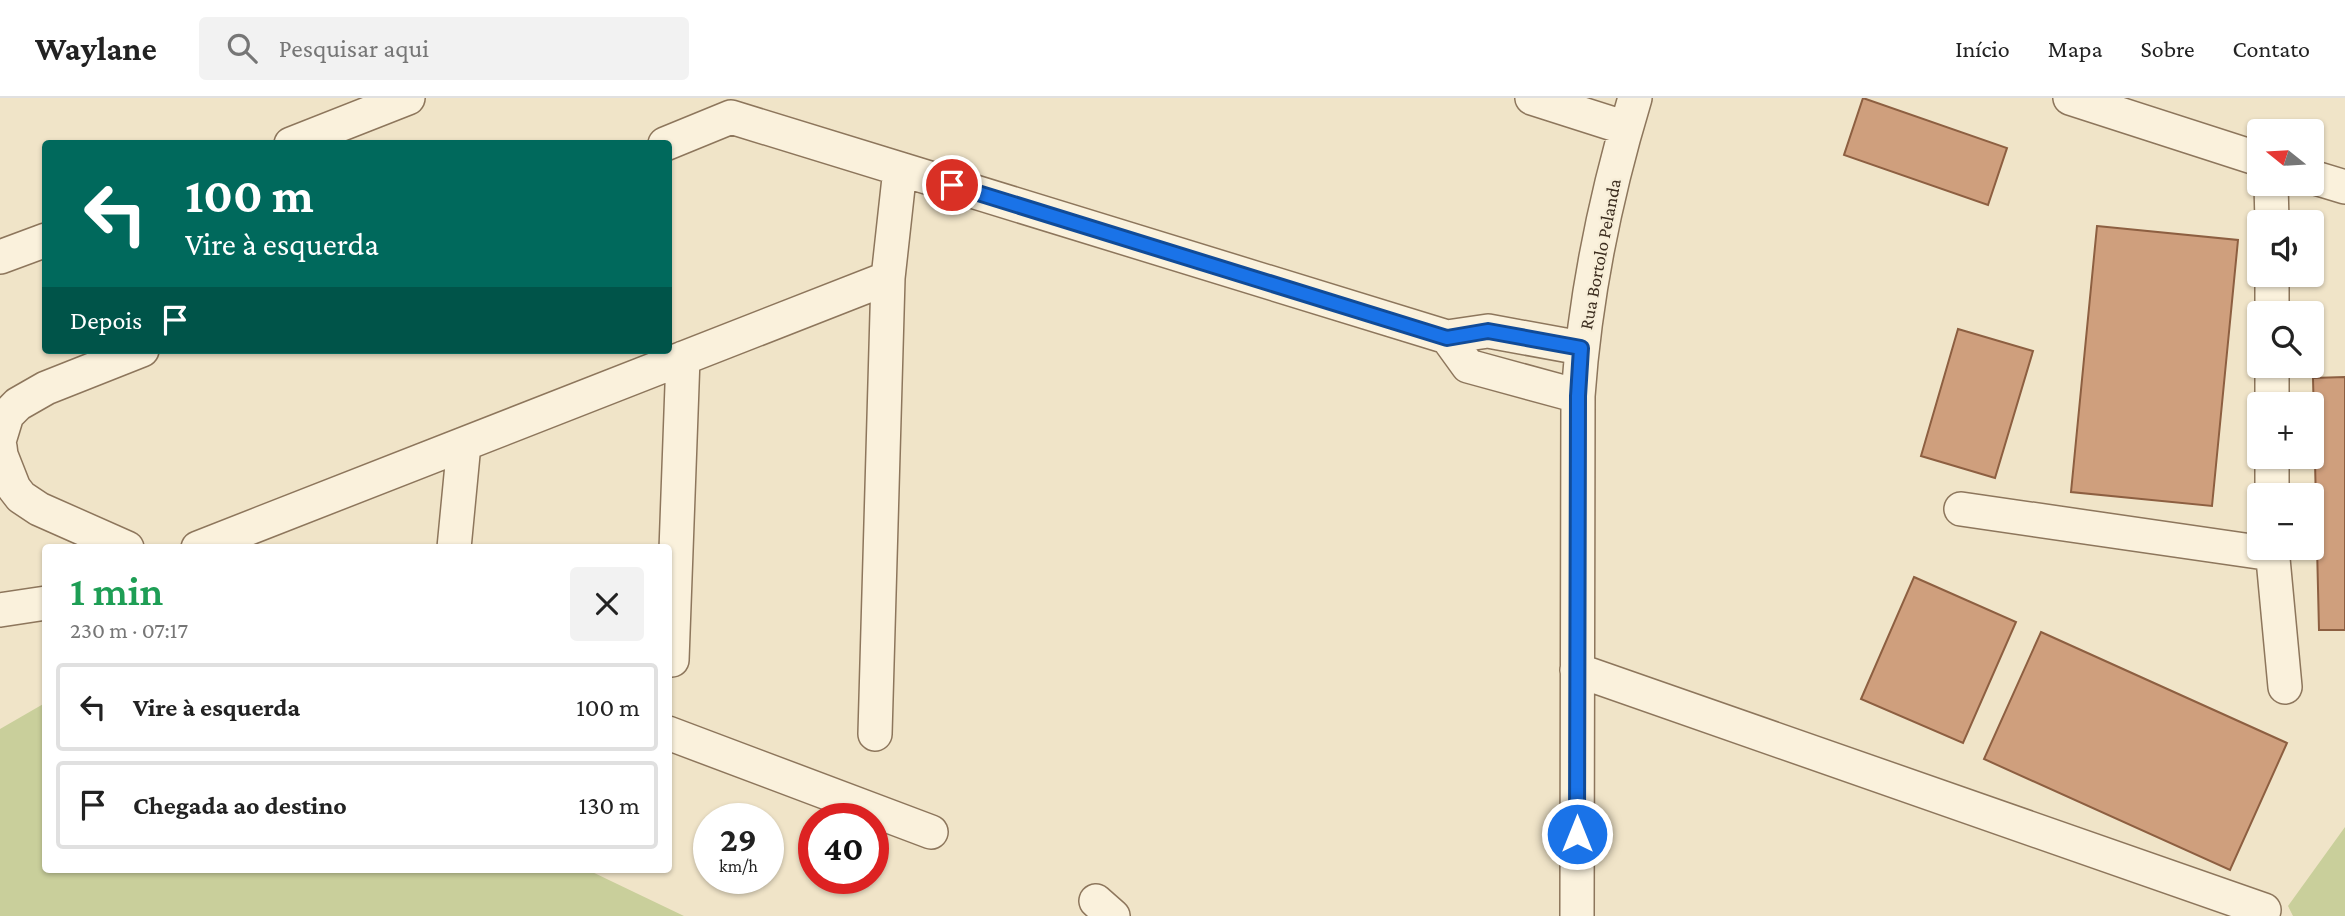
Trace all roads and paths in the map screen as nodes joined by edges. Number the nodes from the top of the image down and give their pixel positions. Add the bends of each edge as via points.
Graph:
1 (408, 98) edge
2 (1532, 98) edge
3 (2070, 98) edge
4 (1630, 113) edge
5 (302, 140) edge
6 (672, 141) edge
7 (2247, 155) edge
8 (900, 169) junction
9 (42, 241) edge
10 (0, 257) edge
11 (888, 278) junction
12 (1447, 338) junction
13 (1581, 348) junction
14 (132, 354) edge
15 (682, 358) junction
16 (1578, 396) junction
17 (0, 438) edge
18 (464, 444) junction
19 (0, 447) edge
20 (1961, 509) dead end
21 (118, 544) edge
22 (208, 544) edge
23 (454, 544) edge
24 (2247, 548) edge
25 (2273, 560) edge
26 (42, 604) edge
27 (0, 610) edge
28 (672, 660) dead end
29 (1577, 670) junction
30 (2285, 687) dead end
31 (875, 734) dead end
32 (672, 735) edge
33 (931, 832) dead end
34 (2264, 910) dead end
35 (1577, 916) edge

1 - 5 street
2 - 4 street
3 - 7 street
4 - 13 street, Rua Bortolo Pelanda
6 - 8 street via 731,117
8 - 11 street
8 - 12 street
9 - 10 street
11 - 15 street
11 - 31 street
12 - 13 street via 1488,331
12 - 16 street via 1468,366
13 - 16 street, Rua Bortolo Pelanda
14 - 17 street via 18,404 8,415
15 - 18 street
15 - 28 street
16 - 29 street, Rua Bortolo Pelanda
18 - 22 street
18 - 23 street
19 - 21 street via 21,497
20 - 24 street
25 - 30 street
26 - 27 street
29 - 34 street
29 - 35 street, Rua Bortolo Pelanda
32 - 33 street

